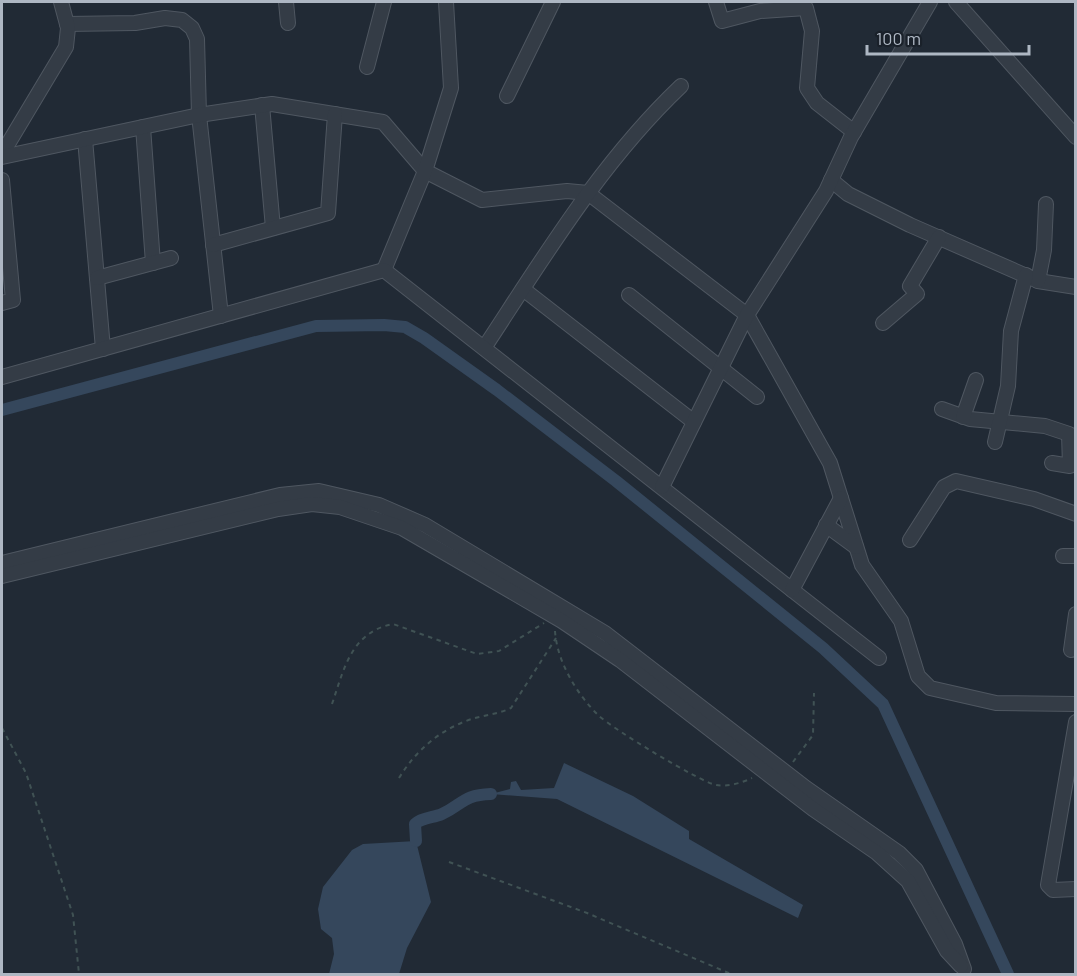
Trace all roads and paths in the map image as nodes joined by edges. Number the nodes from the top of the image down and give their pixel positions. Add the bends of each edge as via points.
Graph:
1 (61, 2) edge
2 (286, 2) edge
3 (384, 2) edge
4 (442, 2) edge
5 (553, 2) edge
6 (716, 2) edge
7 (930, 2) edge
8 (956, 2) edge
9 (288, 23) dead end
10 (67, 24) junction
11 (367, 67) dead end
12 (681, 86) dead end
13 (507, 96) dead end
14 (262, 105) junction
15 (335, 114) junction
16 (199, 115) junction
17 (143, 127) junction
18 (854, 132) junction
19 (1076, 137) edge
20 (85, 139) junction
21 (2, 156) edge
22 (425, 171) junction
23 (2, 180) edge
24 (831, 180) junction
25 (588, 193) junction
26 (1046, 204) dead end
27 (273, 228) junction
28 (939, 237) junction
29 (213, 244) junction
30 (171, 258) dead end
31 (153, 263) junction
32 (384, 270) junction
33 (97, 278) junction
34 (1032, 278) junction
35 (1076, 287) edge
36 (523, 289) junction
37 (629, 295) dead end
38 (2, 303) edge
39 (747, 315) junction
40 (221, 316) junction
41 (883, 323) dead end
42 (484, 348) junction
43 (103, 349) junction
44 (721, 369) junction
45 (2, 377) edge
46 (976, 380) dead end
47 (757, 397) dead end
48 (942, 409) dead end
49 (963, 417) junction
50 (694, 422) junction
51 (999, 424) junction
52 (995, 442) dead end
53 (1052, 463) dead end
54 (1073, 467) edge
55 (662, 488) junction
56 (841, 498) junction
57 (244, 510) junction
58 (1076, 514) edge
59 (826, 525) junction
60 (910, 540) dead end
61 (856, 547) junction
62 (2, 562) edge
63 (2, 576) edge
64 (792, 590) junction
65 (558, 611) junction
66 (1076, 614) edge
67 (555, 638) junction
68 (1071, 650) dead end
69 (879, 658) dead end
70 (814, 693) dead end
71 (332, 704) dead end
72 (1076, 704) edge
73 (1076, 722) edge
74 (2, 728) edge
75 (768, 766) junction
76 (786, 772) junction
77 (399, 778) dead end
78 (449, 862) dead end
79 (1076, 889) edge
80 (966, 972) edge
81 (79, 975) edge
82 (731, 975) edge

1 - 10 street
2 - 9 street
3 - 11 street
4 - 22 street via 451,88
5 - 13 street
6 - 18 street via 722,21 760,11 806,8 812,31 807,88 817,103
7 - 18 street
8 - 19 street
10 - 16 street via 182,20 197,39
10 - 21 street via 66,47
12 - 25 street via 650,116
14 - 15 street
14 - 16 street
14 - 27 street
15 - 22 street via 383,122
15 - 27 street via 328,213
16 - 17 street
16 - 29 street
17 - 20 street
17 - 31 street
18 - 24 street
20 - 21 street
20 - 33 street
22 - 25 street via 482,200 567,191
22 - 32 street
23 - 38 street via 14,300
24 - 28 street via 848,194
24 - 39 street
25 - 36 street
25 - 39 street
26 - 34 street via 1044,250
27 - 29 street
28 - 34 street
28 - 41 street via 910,286 917,294
29 - 40 street
30 - 31 street
31 - 33 street
32 - 40 street
32 - 42 street
33 - 43 street
34 - 35 street
34 - 51 street via 1011,331 1008,386
36 - 42 street
36 - 50 street
37 - 44 street
39 - 44 street
39 - 56 street via 830,463
40 - 43 street
42 - 55 street
43 - 45 street
44 - 47 street
44 - 50 street
46 - 49 street
48 - 49 street
49 - 51 street
50 - 55 street
51 - 52 street
51 - 54 street via 1045,426 1069,434
53 - 54 street
55 - 64 street
56 - 59 street
56 - 61 street
57 - 62 street
57 - 63 street
57 - 65 street via 280,495 319,491 379,505 425,525
58 - 60 street via 1034,499 956,481 945,487
59 - 61 street
59 - 64 street
61 - 72 street via 862,566 901,621 918,676 930,688 996,703
64 - 69 street
65 - 67 path
65 - 71 path via 499,651 477,654 401,626 380,626 354,646
65 - 75 street via 606,633
66 - 68 street
67 - 75 path via 560,659 584,698 600,716 639,742 718,785 747,781
67 - 77 path via 511,708 467,721 434,737
70 - 76 path via 813,735
73 - 79 street via 1048,885 1053,890
74 - 81 path via 26,773 73,915
75 - 76 street
75 - 80 street via 813,809 877,852 908,881 947,951
76 - 80 street via 899,853 916,870
78 - 82 path via 587,913

